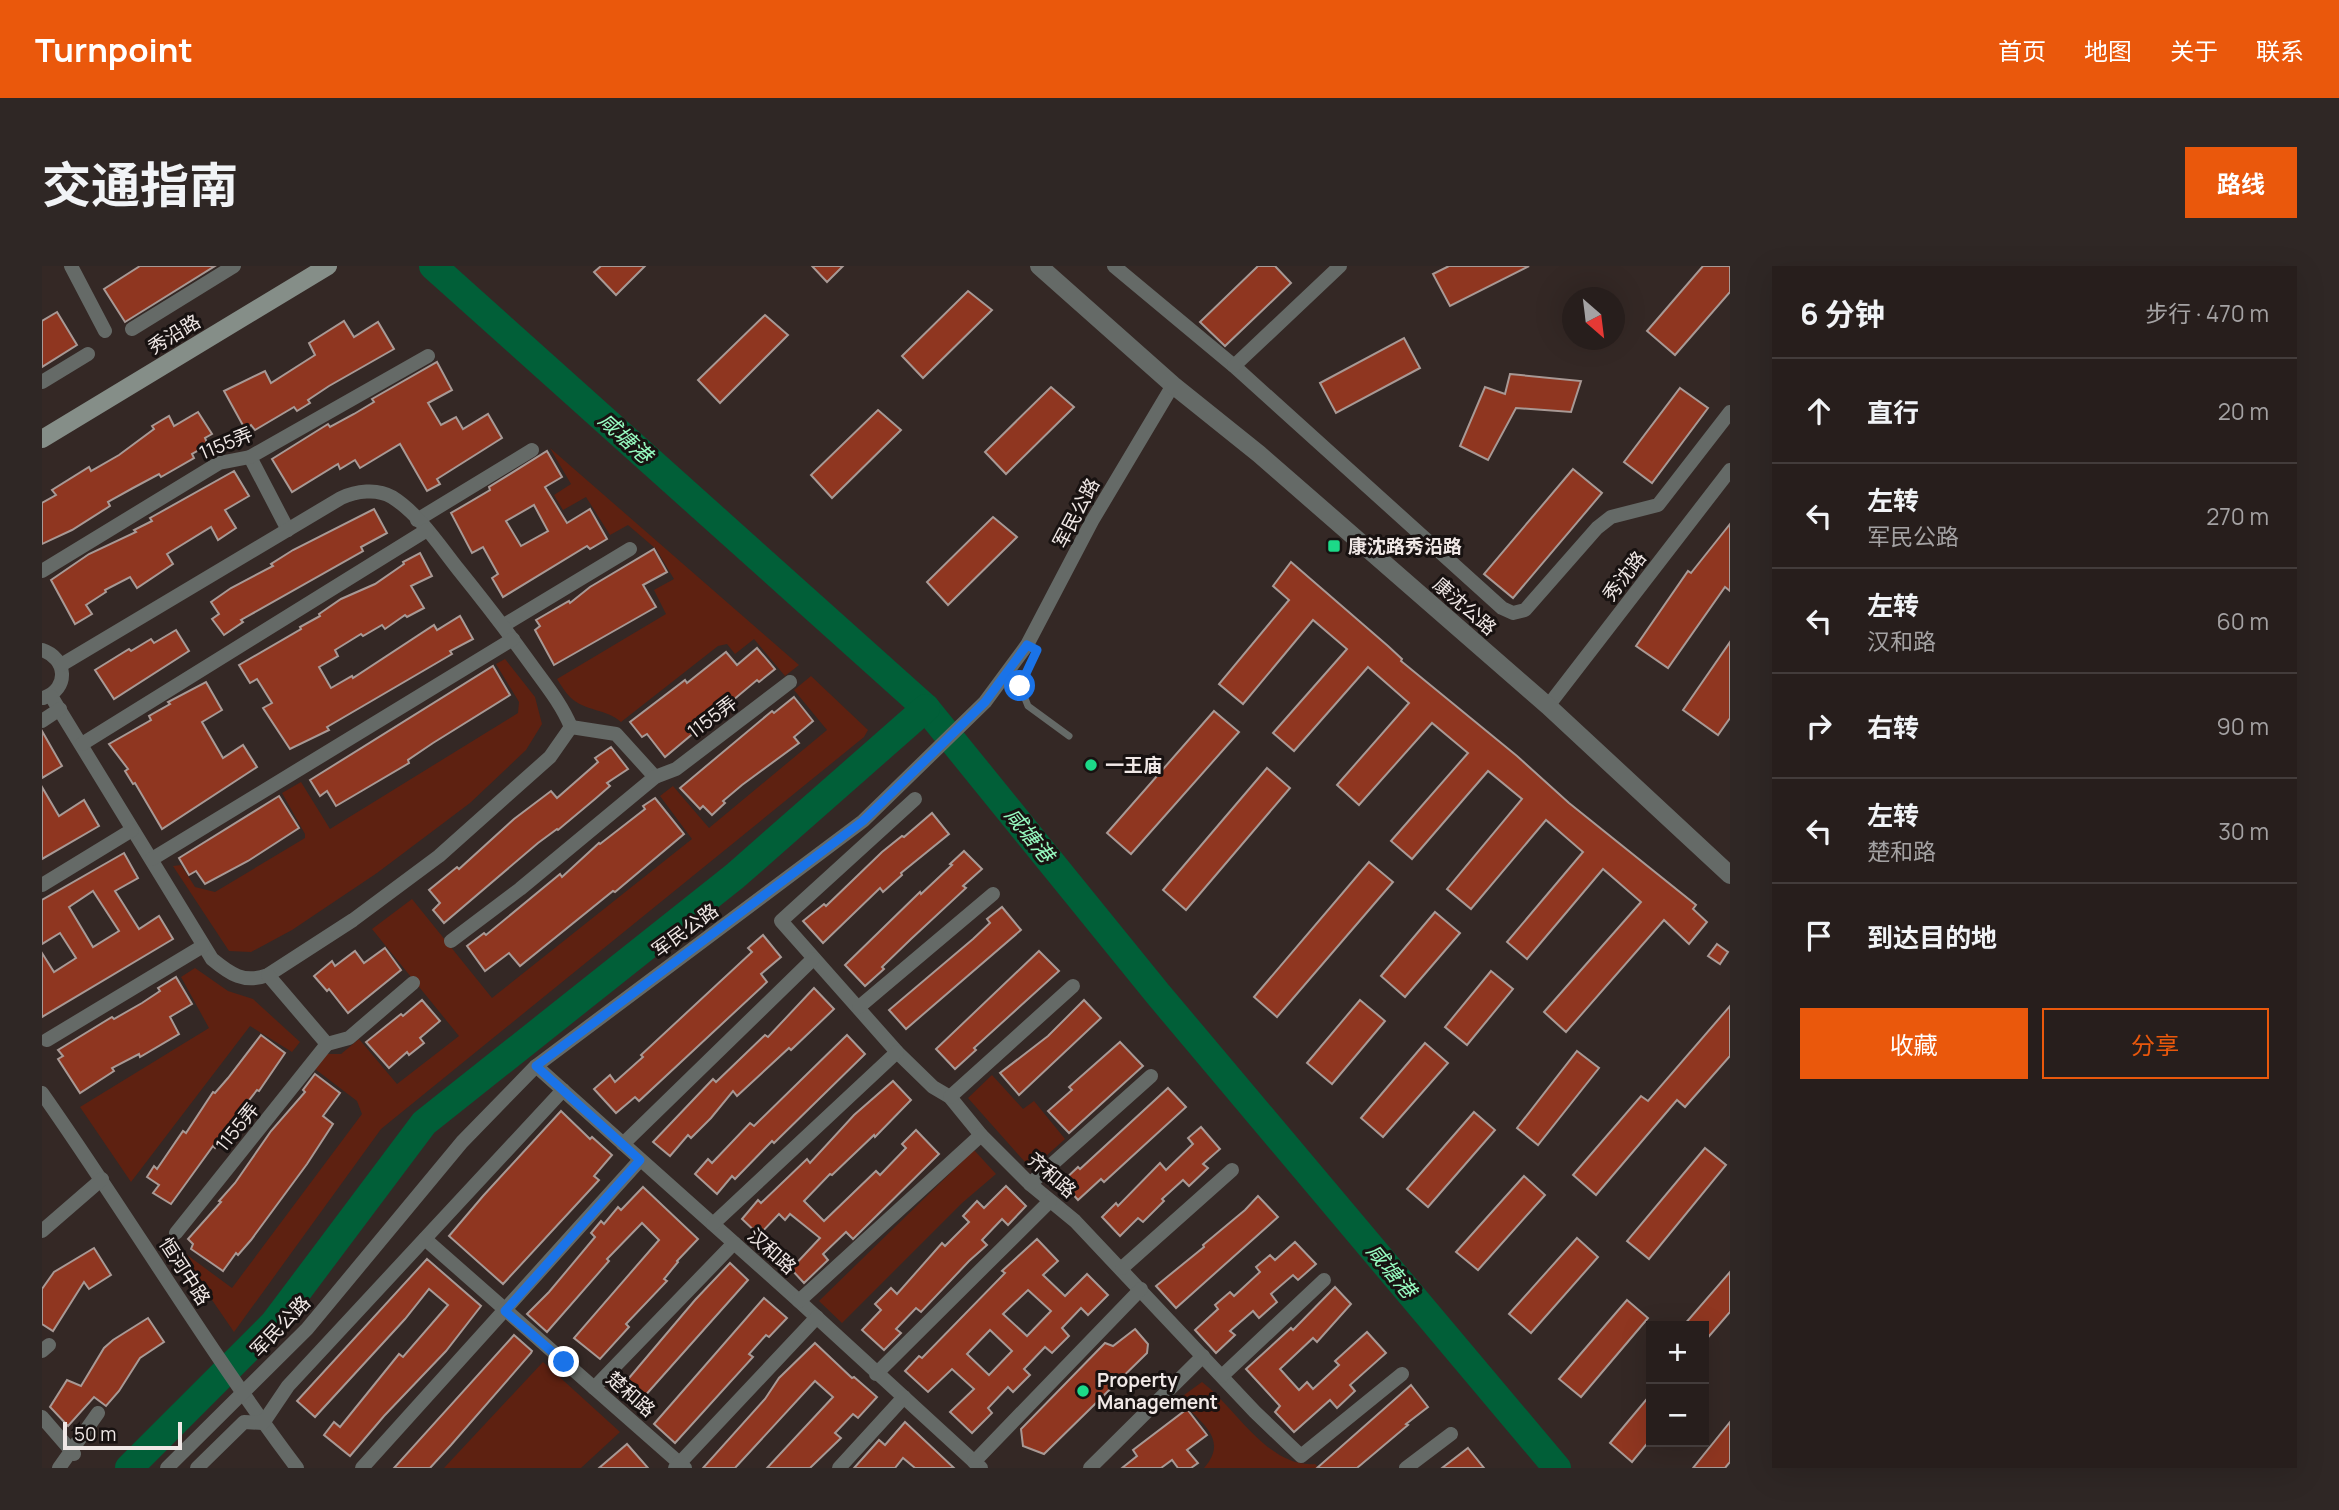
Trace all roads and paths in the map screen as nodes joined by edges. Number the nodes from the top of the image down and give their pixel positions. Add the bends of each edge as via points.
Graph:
1 (71, 266) edge
2 (234, 266) edge
3 (328, 266) edge
4 (1114, 266) edge
5 (1340, 266) edge
6 (1048, 269) edge
7 (132, 329) dead end
8 (105, 331) dead end
9 (88, 354) dead end
10 (428, 356) dead end
11 (1234, 366) junction
12 (42, 382) edge
13 (1173, 385) junction
14 (1730, 412) edge
15 (42, 439) edge
16 (532, 450) dead end
17 (250, 457) junction
18 (1730, 470) edge
19 (422, 525) junction
20 (288, 530) junction
21 (631, 549) dead end
22 (42, 571) edge
23 (504, 625) junction
24 (513, 639) junction
25 (1027, 645) junction
26 (42, 650) edge
27 (61, 665) junction
28 (790, 682) dead end
29 (46, 697) edge
30 (1548, 706) junction
31 (60, 709) junction
32 (42, 721) edge
33 (571, 727) junction
34 (1069, 736) dead end
35 (82, 744) junction
36 (655, 777) junction
37 (915, 799) dead end
38 (132, 830) junction
39 (152, 859) junction
40 (1730, 875) edge
41 (42, 885) edge
42 (993, 894) dead end
43 (451, 941) dead end
44 (203, 946) junction
45 (813, 959) junction
46 (268, 975) junction
47 (413, 983) dead end
48 (1073, 986) dead end
49 (859, 1007) junction
50 (47, 1040) dead end
51 (327, 1044) junction
52 (897, 1052) junction
53 (536, 1066) junction
54 (1151, 1076) dead end
55 (563, 1090) junction
56 (42, 1093) edge
57 (950, 1097) junction
58 (981, 1135) junction
59 (623, 1144) junction
60 (640, 1160) junction
61 (1232, 1170) dead end
62 (102, 1179) junction
63 (1030, 1184) junction
64 (1050, 1201) junction
65 (713, 1224) junction
66 (42, 1231) edge
67 (176, 1233) dead end
68 (425, 1239) junction
69 (734, 1243) junction
70 (1122, 1268) junction
71 (1324, 1280) dead end
72 (1141, 1289) junction
73 (799, 1301) junction
74 (505, 1311) junction
75 (817, 1318) junction
76 (1203, 1356) junction
77 (876, 1374) junction
78 (1402, 1374) dead end
79 (1222, 1376) junction
80 (594, 1388) junction
81 (242, 1392) junction
82 (904, 1398) junction
83 (98, 1413) dead end
84 (42, 1417) edge
85 (263, 1423) junction
86 (1451, 1434) dead end
87 (72, 1452) junction
88 (977, 1465) edge
89 (680, 1467) edge
90 (59, 1468) edge
91 (167, 1468) edge
92 (197, 1468) edge
93 (297, 1468) edge
94 (362, 1468) edge
95 (839, 1468) edge
96 (1090, 1468) edge
97 (1406, 1468) edge

1 - 8 street
2 - 7 street
3 - 15 main road, 秀沿路
4 - 11 street
5 - 11 street
6 - 13 street, 康沈公路
9 - 12 street
10 - 17 street, 1155弄
11 - 14 street via 1513,613 1525,610 1611,517 1658,505
13 - 25 street, 军民公路
13 - 30 street, 康沈公路 via 1259,454
16 - 19 street
17 - 20 street
17 - 22 street, 1155弄 via 219,463
18 - 30 street, 秀沈路
19 - 20 street via 390,496 354,492
19 - 23 street
19 - 35 street
20 - 27 street
21 - 23 street
23 - 24 street
24 - 33 street via 563,708
24 - 39 street
25 - 34 lane via 1037,650 1020,686 1028,706
25 - 53 street, 军民公路 via 985,702 863,821
26 - 27 street via 54,655
27 - 29 street via 59,688
28 - 36 street, 1155弄 via 676,769
29 - 31 street
30 - 40 street, 康沈公路
31 - 32 street
31 - 35 street
33 - 36 street via 616,734
33 - 46 street via 550,757 439,856
35 - 38 street
36 - 43 street, 1155弄
37 - 45 street, 齐和路 via 782,921
38 - 39 street
38 - 41 street
39 - 44 street
42 - 49 street
44 - 46 street via 233,976 254,980
44 - 50 street
45 - 49 street, 齐和路
45 - 59 street
46 - 51 street
47 - 51 street, 1155弄 via 349,1038
48 - 57 street
49 - 52 street, 齐和路
51 - 67 street, 1155弄
52 - 57 street, 齐和路
52 - 65 street
53 - 55 street, 汉和路
53 - 81 street, 军民公路 via 462,1142 307,1329
54 - 63 street
55 - 59 street, 汉和路
55 - 68 street
56 - 62 street, 恒河中路
57 - 58 street, 齐和路
58 - 63 street, 齐和路
58 - 73 street
59 - 60 street, 汉和路
60 - 65 street, 汉和路
60 - 74 street
61 - 70 street
62 - 66 street
62 - 81 street, 恒河中路
63 - 64 street, 齐和路
64 - 70 street, 齐和路
64 - 77 street
65 - 69 street, 汉和路
68 - 74 street, 楚和路
68 - 85 street via 288,1386
69 - 73 street, 汉和路
69 - 80 street
70 - 72 street, 齐和路
71 - 79 street
72 - 76 street, 齐和路
72 - 88 street
73 - 75 street, 汉和路
74 - 80 street, 楚和路
74 - 94 street
75 - 77 street, 汉和路
75 - 89 street
76 - 79 street, 齐和路
76 - 96 street
77 - 82 street, 汉和路
78 - 79 street, 齐和路 via 1301,1456
80 - 89 street, 楚和路
81 - 85 street, 恒河中路
81 - 91 street, 军民公路
82 - 88 street, 汉和路
82 - 95 street
83 - 87 street
84 - 87 street
85 - 92 street via 244,1422
85 - 93 street, 恒河中路
86 - 97 street
87 - 90 street

